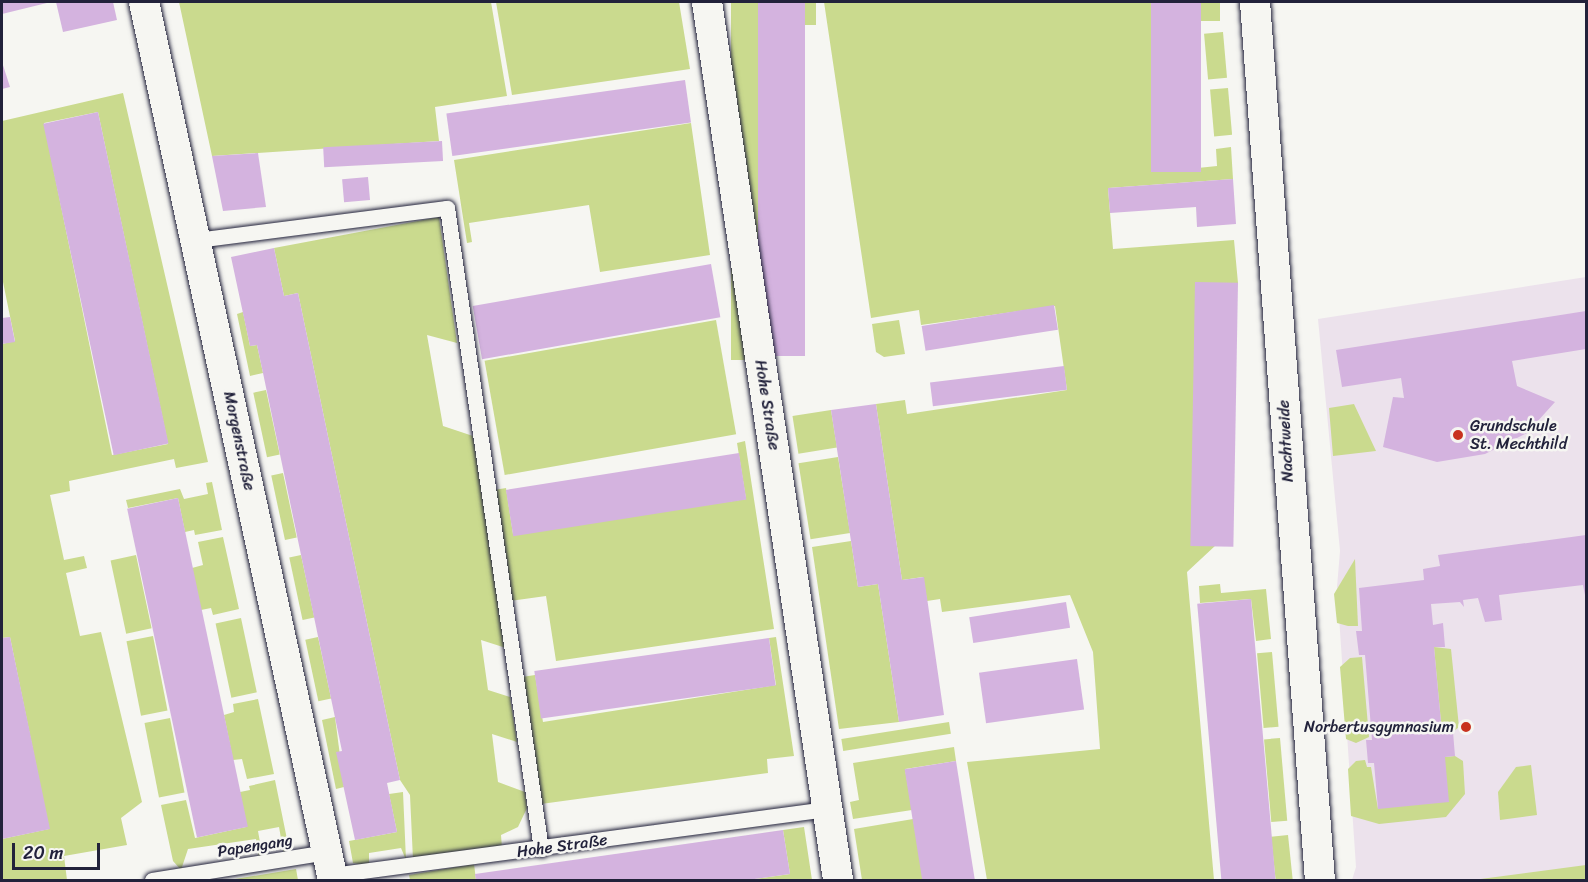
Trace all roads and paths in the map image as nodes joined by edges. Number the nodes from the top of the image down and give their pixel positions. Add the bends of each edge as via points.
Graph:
1 (144, 2) edge
2 (707, 2) edge
3 (1255, 2) edge
4 (195, 240) junction
5 (828, 810) junction
6 (541, 849) junction
7 (331, 869) edge
8 (152, 880) edge
9 (838, 880) edge
10 (1320, 880) edge

1 - 4 street, Morgenstraße
2 - 5 street, Hohe Straße
3 - 10 street, Nachtweide
4 - 6 lane via 447,208
4 - 7 street, Morgenstraße
5 - 6 lane, Hohe Straße
5 - 9 street, Hohe Straße
6 - 7 lane, Hohe Straße
7 - 8 lane, Papengang

